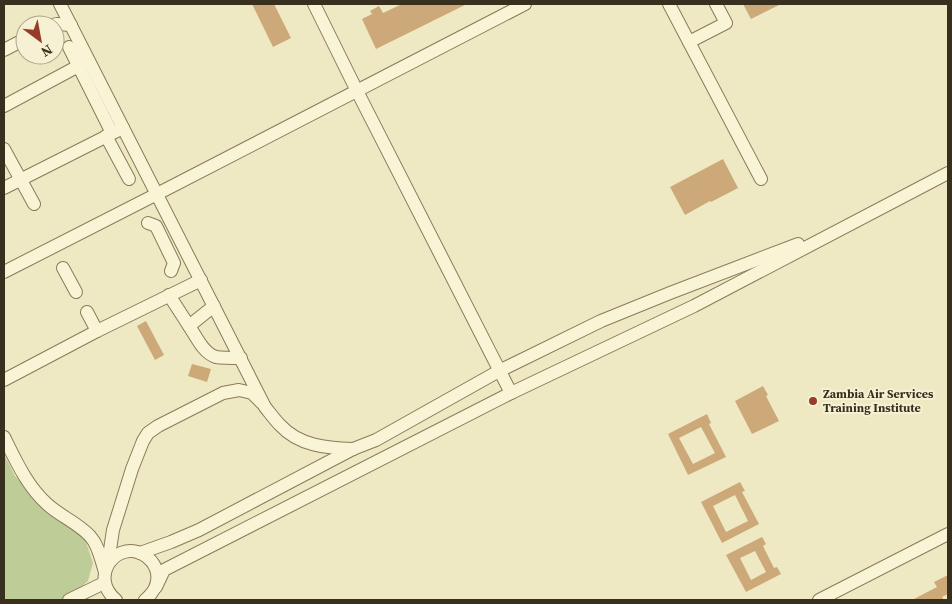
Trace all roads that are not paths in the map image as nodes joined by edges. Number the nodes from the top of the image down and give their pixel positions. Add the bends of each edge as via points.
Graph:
1 (60, 4) edge
2 (314, 4) edge
3 (525, 4) edge
4 (670, 4) edge
5 (716, 4) edge
6 (65, 25) edge
7 (71, 25) junction
8 (689, 42) junction
9 (68, 47) dead end
10 (83, 63) junction
11 (356, 91) junction
12 (4, 106) edge
13 (114, 132) junction
14 (4, 149) edge
15 (948, 173) edge
16 (761, 179) dead end
17 (21, 180) junction
18 (129, 180) dead end
19 (4, 188) edge
20 (157, 194) junction
21 (34, 204) dead end
22 (881, 208) junction
23 (148, 224) dead end
24 (63, 268) dead end
25 (171, 271) dead end
26 (4, 272) edge
27 (201, 280) junction
28 (76, 292) dead end
29 (170, 295) junction
30 (214, 306) junction
31 (88, 312) dead end
32 (189, 326) junction
33 (97, 331) junction
34 (240, 358) junction
35 (499, 371) junction
36 (4, 380) edge
37 (511, 393) junction
38 (265, 406) junction
39 (4, 437) edge
40 (353, 450) junction
41 (948, 534) edge
42 (140, 553) junction
43 (106, 573) junction
44 (156, 587) junction
45 (111, 599) edge
46 (69, 600) edge
47 (145, 600) edge
48 (819, 600) edge

1 - 7 lane
2 - 11 lane
3 - 11 lane
4 - 8 lane
5 - 8 lane via 726,23
6 - 7 lane
7 - 10 lane
8 - 16 lane
9 - 10 lane
10 - 12 lane
10 - 13 lane
11 - 20 lane
11 - 35 lane
13 - 17 lane
13 - 18 lane
13 - 20 lane
14 - 17 lane
15 - 22 lane
17 - 19 lane
17 - 21 lane
20 - 26 lane
20 - 27 lane
22 - 35 lane via 601,321
22 - 37 lane via 694,306
23 - 25 lane via 156,226 174,263
24 - 28 lane
27 - 29 lane
27 - 30 lane
29 - 32 lane
29 - 33 lane
30 - 32 lane
30 - 34 lane
31 - 33 lane
32 - 34 lane via 206,352 217,357
33 - 36 lane
34 - 38 lane
35 - 37 lane
35 - 40 lane
37 - 44 lane via 164,570
38 - 40 lane via 281,427 299,440
38 - 43 lane via 252,394 239,390 223,393 148,433 132,469 113,530
39 - 43 lane via 26,479 41,498 92,538
40 - 42 lane via 199,530
41 - 48 lane
42 - 43 lane via 122,552 112,558
42 - 44 lane via 154,564
43 - 45 lane via 106,588
43 - 46 lane
44 - 47 lane

